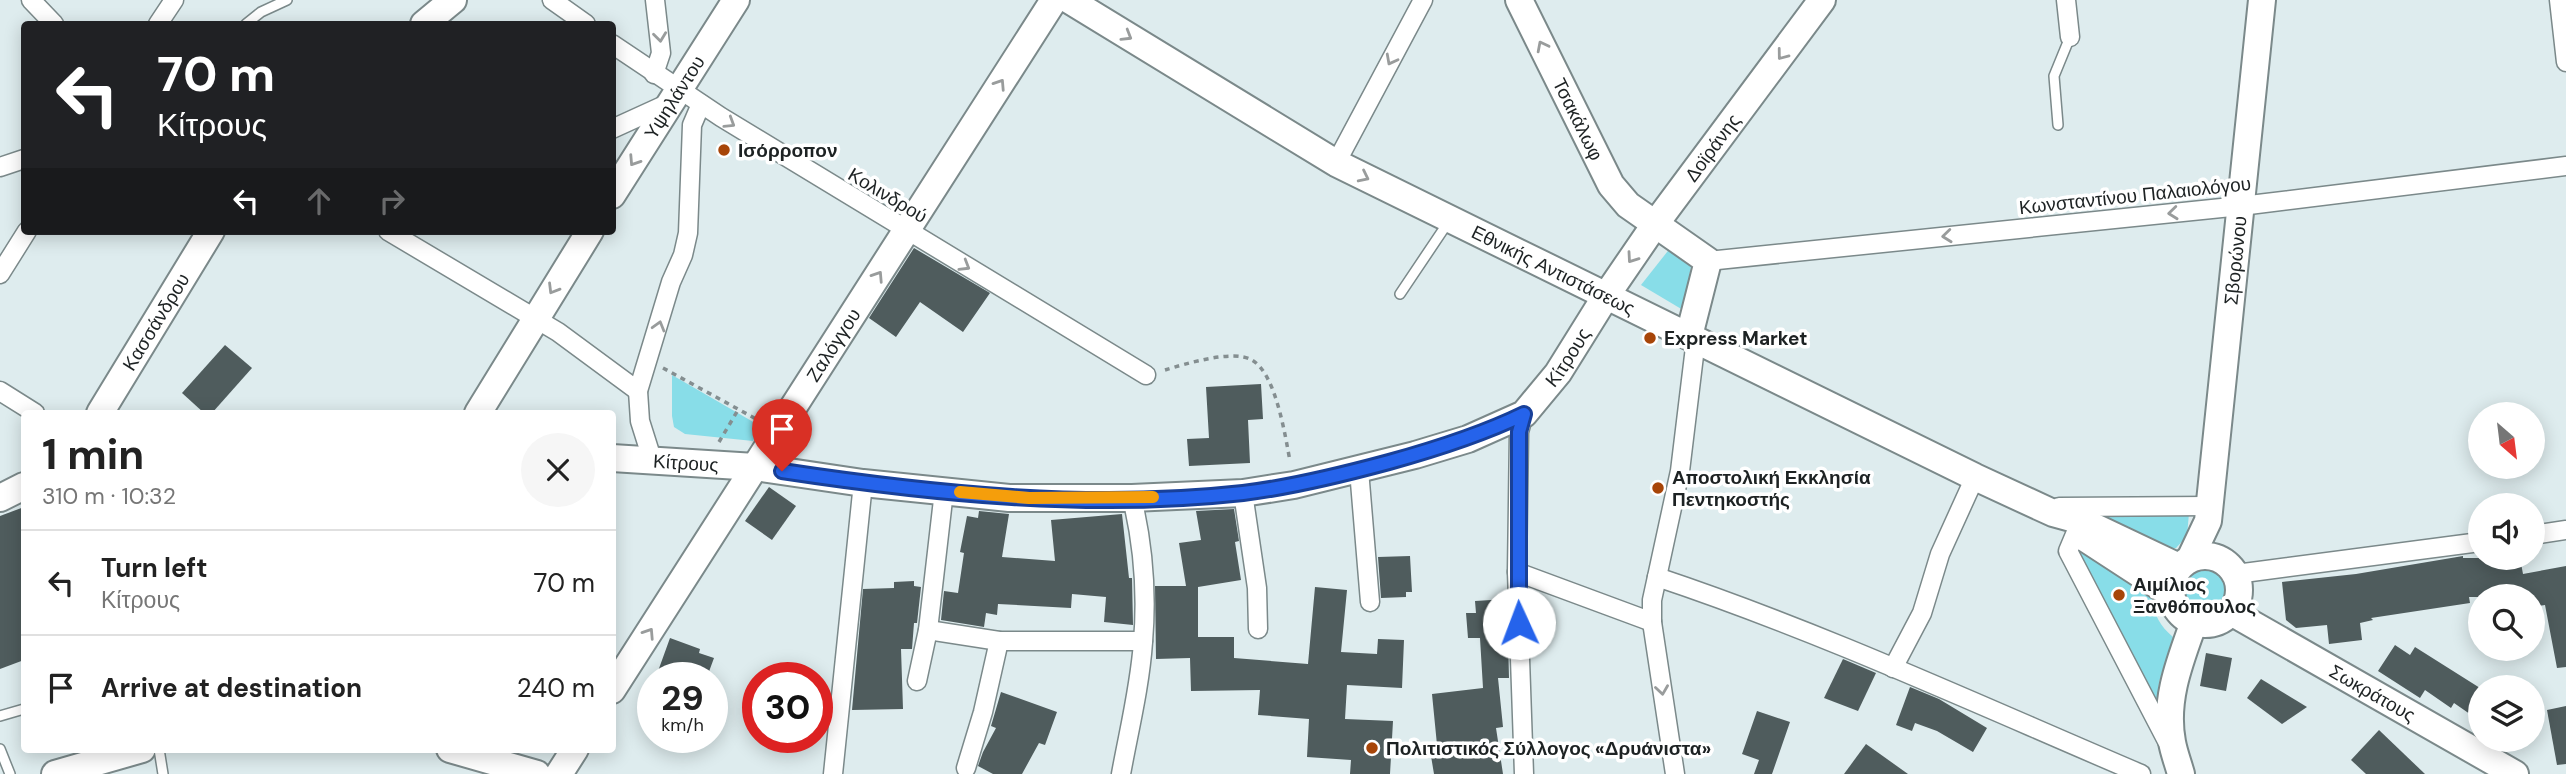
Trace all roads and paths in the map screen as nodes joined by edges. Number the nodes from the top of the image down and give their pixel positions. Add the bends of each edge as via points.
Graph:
1 (32, 0) edge
2 (174, 0) edge
3 (287, 0) edge
4 (453, 0) edge
5 (552, 0) edge
6 (655, 0) edge
7 (736, 0) edge
8 (1054, 0) edge
9 (1069, 0) edge
10 (1423, 0) edge
11 (1519, 0) edge
12 (1822, 0) edge
13 (2066, 0) edge
14 (2262, 0) edge
15 (2559, 0) edge
16 (51, 21) edge
17 (160, 21) edge
18 (250, 21) edge
19 (428, 21) edge
20 (582, 21) edge
21 (2070, 37) joint
22 (616, 47) edge
23 (2566, 62) edge
24 (654, 74) junction
25 (675, 96) junction
26 (701, 104) junction
27 (2058, 125) dead end
28 (616, 127) edge
29 (21, 160) edge
30 (1336, 163) junction
31 (2566, 166) edge
32 (0, 167) edge
33 (616, 189) edge
34 (2241, 206) junction
35 (1450, 219) junction
36 (1656, 223) junction
37 (906, 231) junction
38 (24, 235) edge
39 (209, 235) edge
40 (395, 235) edge
41 (588, 235) edge
42 (1708, 261) junction
43 (0, 274) edge
44 (1400, 294) dead end
45 (1606, 296) junction
46 (536, 319) junction
47 (1693, 338) junction
48 (649, 360) junction
49 (1146, 375) joint
50 (0, 391) edge
51 (638, 391) junction
52 (738, 409) junction
53 (30, 410) edge
54 (102, 410) edge
55 (480, 410) edge
56 (1524, 414) junction
57 (778, 432) junction
58 (616, 458) edge
59 (652, 459) junction
60 (706, 465) junction
61 (755, 467) junction
62 (1359, 470) junction
63 (1975, 477) junction
64 (863, 483) junction
65 (1294, 485) junction
66 (21, 488) edge
67 (944, 491) junction
68 (1243, 493) junction
69 (0, 498) edge
70 (1132, 498) junction
71 (2046, 510) junction
72 (2209, 514) junction
73 (2566, 530) edge
74 (2076, 532) junction
75 (2545, 533) edge
76 (2468, 543) edge
77 (2185, 563) junction
78 (2229, 567) junction
79 (1517, 572) junction
80 (1657, 577) junction
81 (2171, 594) junction
82 (1370, 602) dead end
83 (2231, 612) junction
84 (1652, 622) junction
85 (2194, 622) junction
86 (1258, 629) dead end
87 (928, 630) junction
88 (999, 641) junction
89 (1143, 641) junction
90 (1893, 668) junction
91 (916, 681) dead end
92 (616, 684) edge
93 (21, 710) edge
94 (0, 716) edge
95 (0, 749) edge
96 (128, 753) edge
97 (160, 753) edge
98 (572, 753) edge
99 (494, 755) edge
100 (2179, 767) edge
101 (966, 768) dead end
102 (10, 774) edge
103 (55, 774) edge
104 (163, 774) edge
105 (537, 774) edge
106 (559, 774) edge
107 (833, 774) edge
108 (1121, 774) edge
109 (1524, 774) edge
110 (1675, 774) edge
111 (2141, 774) edge
112 (2515, 774) edge

1 - 16 street
2 - 17 street
3 - 18 lane
4 - 19 main road
5 - 20 street
6 -> 24 street via 662,53
7 - 25 main road, Υψηλάντου
37 -> 8 main road, Ζαλόγγου
9 -> 30 main road, Εθνικής Αντιστάσεως
10 -> 30 street
36 -> 11 main road, Τσακάλωφ via 1628,205 1611,185
12 -> 36 main road, Δοϊράνης
13 - 21 street
14 - 34 main road, Σβορώνου
15 - 23 street
21 - 27 lane via 2054,76
22 - 24 street, Κολινδρού
24 - 25 street, Κολινδρού
25 - 26 street, Κολινδρού
25 - 28 street
25 -> 33 main road, Υψηλάντου
26 -> 37 street, Κολινδρού
48 -> 26 street via 688,233 692,125
29 - 32 street
30 -> 35 main road, Εθνικής Αντιστάσεως
31 - 34 street, Κωνσταντίνου Παλαιολόγου
34 -> 42 street, Κωνσταντίνου Παλαιολόγου
34 - 72 main road, Σβορώνου
35 - 44 lane
35 - 45 main road, Εθνικής Αντιστάσεως
36 - 42 main road, Τσακάλωφ
36 -> 45 main road, Δοϊράνης
37 -> 49 street, Κολινδρού
57 -> 37 main road, Ζαλόγγου
38 - 43 street
39 - 54 main road, Κασσάνδρου
40 - 46 street
41 -> 46 main road
42 - 47 main road
45 - 47 main road, Εθνικής Αντιστάσεως
45 - 56 main road, Κίτρους via 1558,373
46 - 51 street
46 - 55 main road
47 - 63 main road, Εθνικής Αντιστάσεως
47 - 80 street via 1680,471
48 - 51 street
48 - 52 path
49 - 65 path via 1221,358 1252,360 1263,371 1279,405
50 - 53 street
51 - 59 street via 640,421
52 - 57 path
52 - 60 path
56 - 62 main road, Κίτρους via 1468,439
56 - 79 street via 1519,432
57 - 61 main road, Ζαλόγγου
58 - 59 main road, Κίτρους
59 - 60 main road, Κίτρους
60 - 61 main road, Κίτρους
61 - 64 main road, Κίτρους
92 -> 61 main road, Ζαλόγγου
62 - 65 main road, Κίτρους
62 - 82 street
63 - 71 main road, Εθνικής Αντιστάσεως
63 - 90 street via 1940,554 1922,613
64 - 67 main road, Κίτρους
64 - 107 street
65 - 68 main road, Κίτρους
66 - 69 main road
67 - 70 main road, Κίτρους via 1009,498
67 - 87 street
68 - 70 main road, Κίτρους
68 - 86 street via 1257,588
70 - 89 street via 1143,562
71 - 72 street
71 - 74 main road
71 - 77 main road
72 - 77 main road
72 - 78 main road
73 - 75 street
74 - 81 main road
74 - 100 street via 2068,551
76 - 78 street
77 - 78 main road via 2204,555
77 - 81 main road via 2174,575
78 - 83 main road via 2239,594
79 - 84 street
79 - 109 street
80 - 84 street
80 - 90 street
81 - 85 main road via 2178,611
83 - 85 main road via 2214,623
83 - 112 main road, Σωκράτους
84 -> 110 street
85 - 100 main road via 2176,667 2170,709
87 - 88 street
87 - 91 street
88 - 89 street
88 - 101 street
89 - 108 street
90 - 111 street
93 - 94 lane
95 - 102 lane
96 - 103 main road
97 - 104 lane
98 - 106 main road
99 - 105 main road

